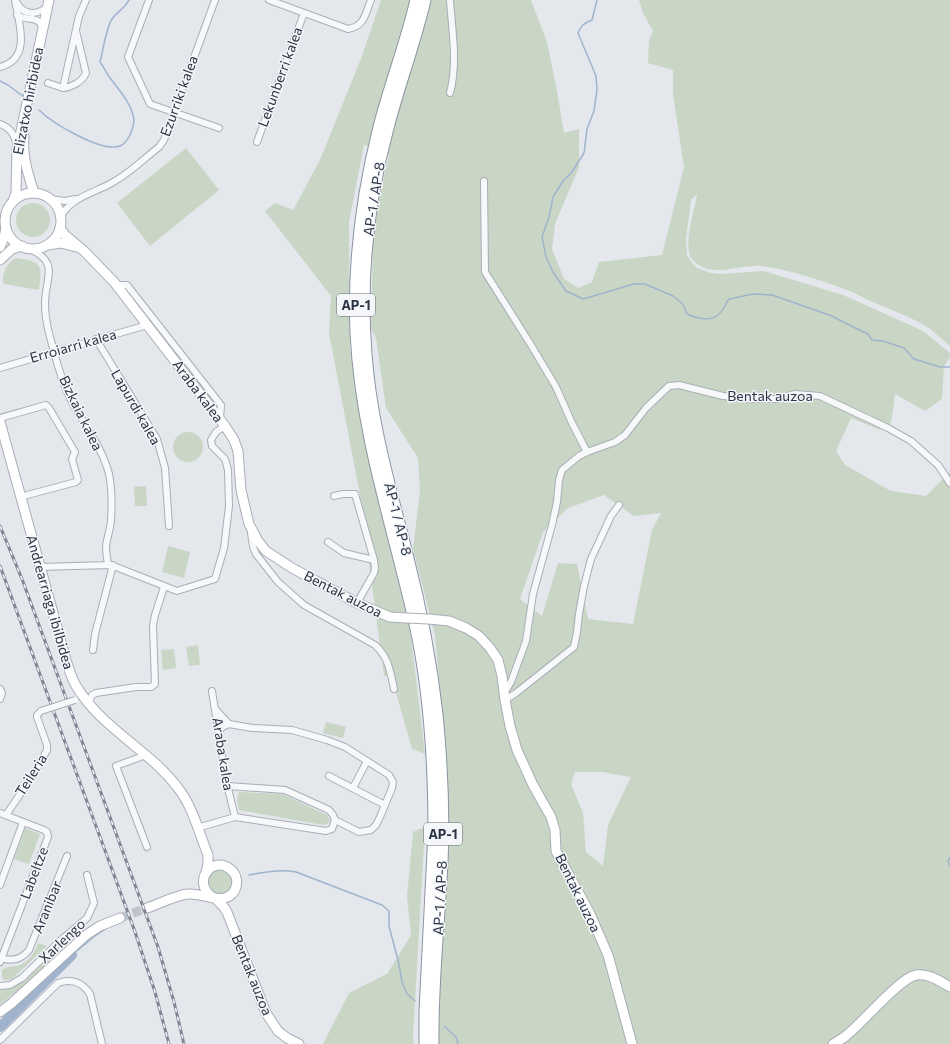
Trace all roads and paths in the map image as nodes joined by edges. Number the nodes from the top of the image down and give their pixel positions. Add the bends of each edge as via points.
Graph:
1 (15, 0) edge
2 (86, 0) edge
3 (149, 0) edge
4 (215, 0) edge
5 (269, 0) edge
6 (371, 0) edge
7 (416, 0) edge
8 (425, 0) edge
9 (450, 0) edge
10 (49, 2) edge
11 (304, 13) junction
12 (17, 14) junction
13 (26, 15) junction
14 (43, 27) junction
15 (20, 29) junction
16 (76, 31) junction
17 (0, 67) edge
18 (48, 83) dead end
19 (63, 88) junction
20 (450, 93) dead end
21 (174, 112) junction
22 (0, 124) edge
23 (219, 128) dead end
24 (257, 142) dead end
25 (17, 150) junction
26 (484, 181) dead end
27 (34, 193) junction
28 (79, 198) junction
29 (50, 199) junction
30 (13, 202) junction
31 (60, 223) junction
32 (6, 226) junction
33 (46, 245) junction
34 (0, 247) edge
35 (25, 247) junction
36 (80, 248) junction
37 (0, 260) edge
38 (116, 285) junction
39 (147, 324) junction
40 (96, 339) junction
41 (54, 352) junction
42 (0, 368) edge
43 (0, 418) edge
44 (0, 422) edge
45 (223, 422) junction
46 (587, 452) junction
47 (950, 483) edge
48 (334, 496) dead end
49 (20, 497) junction
50 (619, 505) dead end
51 (169, 526) dead end
52 (251, 529) junction
53 (328, 542) dead end
54 (374, 560) junction
55 (111, 565) junction
56 (39, 567) junction
57 (164, 587) junction
58 (357, 603) junction
59 (93, 650) dead end
60 (0, 689) edge
61 (394, 689) dead end
62 (212, 691) dead end
63 (81, 692) junction
64 (504, 696) junction
65 (0, 699) edge
66 (89, 702) junction
67 (216, 710) junction
68 (229, 724) junction
69 (219, 732) junction
70 (146, 755) junction
71 (367, 761) junction
72 (329, 776) dead end
73 (228, 786) junction
74 (353, 788) junction
75 (385, 805) junction
76 (2, 815) edge
77 (234, 817) junction
78 (334, 820) junction
79 (23, 822) junction
80 (197, 828) junction
81 (147, 847) dead end
82 (208, 855) junction
83 (67, 856) dead end
84 (222, 865) junction
85 (205, 875) junction
86 (87, 876) dead end
87 (0, 885) edge
88 (187, 894) junction
89 (232, 894) junction
90 (213, 897) junction
91 (148, 908) tunnel mouth
92 (228, 916) junction
93 (120, 918) tunnel mouth
94 (1, 960) edge
95 (0, 986) edge
96 (950, 987) edge
97 (0, 1012) edge
98 (0, 1040) edge
99 (102, 1044) edge
100 (299, 1044) edge
101 (425, 1044) edge
102 (434, 1044) edge
103 (632, 1044) edge
104 (833, 1044) edge

1 - 12 street
1 - 13 street
2 - 16 street
3 - 21 street via 128,57 150,104
4 - 21 street, Ezurriki kalea
5 - 11 street
6 - 11 street via 362,22 356,27 348,28
7 - 101 highway, AP-1 / AP-8 / AP-1 via 369,169 359,238 356,308 359,370 366,424 415,627 431,743 434,832
8 - 102 highway, AP-1 / AP-8 / AP-1 via 388,126 378,171 367,239 364,308 367,362 375,423 424,625 440,743 443,832 433,1011
9 - 20 street via 454,63
10 - 13 street via 38,13
10 - 14 street, Elizatxo hiribidea
10 - 27 street, Elizatxo hiribidea via 24,143 26,168
11 - 24 street, Lekunberri kalea
12 - 13 street via 19,11
12 - 15 street
13 - 14 street via 39,21
13 - 15 street
14 - 25 street, Elizatxo hiribidea
15 - 17 street via 18,55
16 - 19 street
16 - 19 street via 86,73 72,87
18 - 19 street
21 - 23 street
21 - 28 street, Ezurriki kalea via 159,147 116,181
22 - 25 street via 14,134
25 - 30 street, Elizatxo hiribidea via 16,193
26 - 46 street via 485,272 556,387
27 - 29 street
27 - 30 street via 25,194
28 - 29 street via 64,201
28 - 31 street via 68,206
29 - 31 street via 57,208
30 - 32 street via 7,210
31 - 33 street via 56,236
31 - 36 street, Araba kalea via 69,238
32 - 34 street
32 - 35 street via 10,236
33 - 35 street via 37,248
33 - 36 street, Araba kalea via 61,243
35 - 37 street via 12,249
35 - 41 street, Bizkaia kalea via 39,253 49,266 45,303
36 - 38 street, Araba kalea
38 - 39 street, Araba kalea
38 - 45 street via 127,284 221,405
39 - 40 street, Erroiarri kalea
39 - 45 street, Araba kalea
40 - 41 street, Erroiarri kalea
40 - 51 street, Lapurdi kalea via 157,439 165,468
41 - 42 street, Erroiarri kalea
41 - 55 street, Bizkaia kalea via 70,398 97,445 108,472 112,504 106,546
43 - 49 street via 46,405 76,452 72,459 78,480
44 - 49 street, Andrearriaga ibilbidea
45 - 52 street, Bentak auzoa via 238,451 242,490
45 - 57 street, Araba kalea via 211,440 212,446 225,459 228,470 229,506 224,548 215,579 183,590
46 - 47 street, Bentak auzoa via 615,442 625,435 646,408 669,386 679,385 723,396 751,399 778,399 795,394 820,396 911,441 938,465
46 - 64 street, Bentak auzoa via 562,470 560,475 557,502 533,594 526,641
48 - 54 street via 355,494
49 - 56 street, Andrearriaga ibilbidea
50 - 64 street via 611,516 592,559 584,586 574,647 516,693
52 - 58 street, Bentak auzoa via 266,551
52 - 61 street, Bentak auzoa via 256,554 278,582 304,605 383,652
53 - 54 street via 344,553
54 - 58 street via 374,573
55 - 56 street
55 - 57 street
55 - 59 street, Bizkaia kalea via 94,634
56 - 63 street, Andrearriaga ibilbidea via 70,671
57 - 66 street via 153,626 155,684 151,687 96,693
58 - 64 street, Bentak auzoa, bridge via 390,617 449,621 479,636 498,660
60 - 65 street
62 - 67 street, Araba kalea
63 - 66 street, Andrearriaga ibilbidea
63 - 76 street, Teileria, bridge via 75,700 41,711 37,715 47,750 34,774
64 - 103 street, Bentak auzoa via 517,750 551,817 555,830 556,851 590,914 608,955
66 - 70 street, Andrearriaga ibilbidea via 112,728
67 - 68 street
67 - 69 street, Araba kalea
68 - 69 street via 222,727
68 - 71 street via 292,730 341,745
69 - 73 street, Araba kalea
70 - 80 street, Andrearriaga ibilbidea via 179,788
70 - 81 street via 116,766
71 - 74 street
71 - 75 street via 392,779 392,788
72 - 74 street
73 - 77 street, Araba kalea
73 - 78 street via 285,790 328,810
74 - 75 street
75 - 78 street via 371,830 359,832
76 - 79 street, Labeltze
77 - 78 street via 326,831 332,829
77 - 80 street
79 - 87 street
79 - 94 street, Labeltze via 44,830 48,837
80 - 82 street, Andrearriaga ibilbidea
82 - 84 street
82 - 85 street, Andrearriaga ibilbidea
83 - 94 street, Aranibar via 29,950 19,959
84 - 85 street via 213,866
84 - 89 street via 231,869 236,877 236,886
85 - 88 street
85 - 90 street via 203,886
86 - 95 street, Xarlengo via 94,903 87,918 22,978 10,986
88 - 90 street
88 - 91 street
89 - 90 street via 222,899
89 - 92 street
90 - 92 street, Bentak auzoa via 223,906
92 - 100 street, Bentak auzoa via 266,1013 278,1031
93 - 97 street via 86,935
96 - 104 street via 925,975 915,975 907,979 848,1035
98 - 99 street via 58,983 73,980 86,988 90,994

